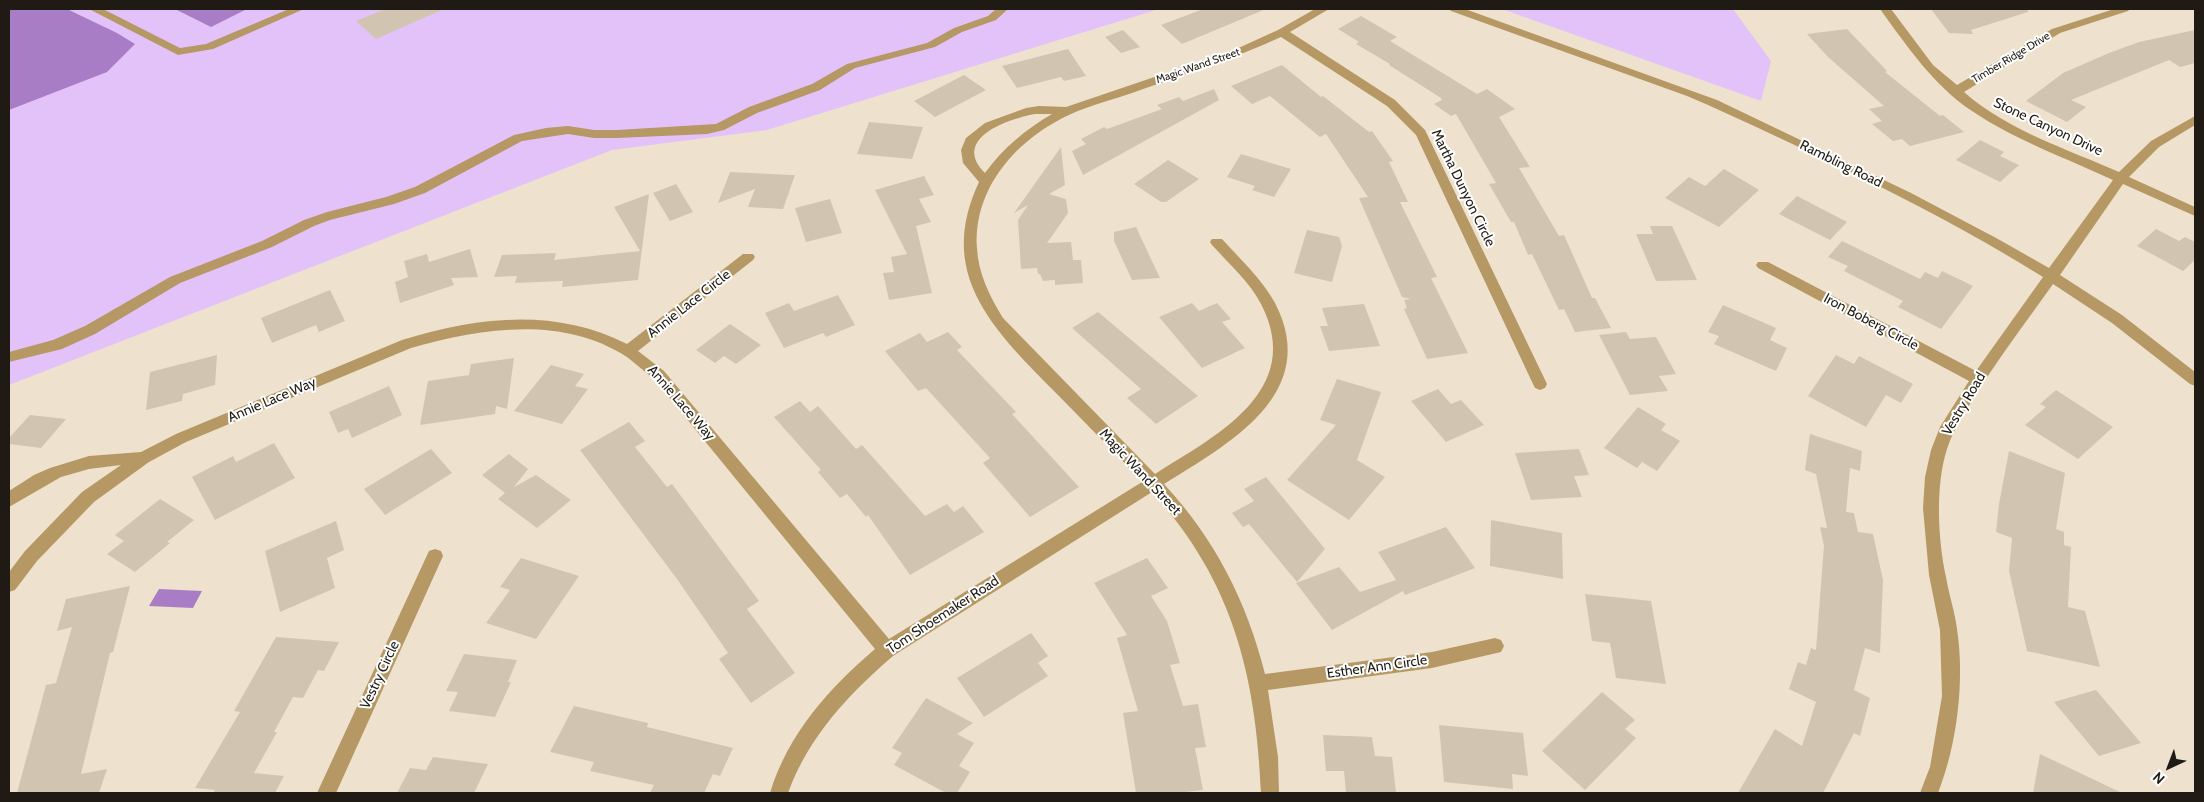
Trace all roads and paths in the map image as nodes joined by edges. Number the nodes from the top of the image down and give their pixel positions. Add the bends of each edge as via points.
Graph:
1 (95, 9) edge
2 (298, 9) edge
3 (1002, 9) edge
4 (1323, 9) edge
5 (1455, 9) edge
6 (1886, 9) edge
7 (2124, 9) edge
8 (1282, 32) junction
9 (1956, 92) junction
10 (1067, 111) junction
11 (2195, 120) edge
12 (2121, 178) junction
13 (985, 181) junction
14 (2195, 212) edge
15 (1217, 242) dead end
16 (748, 257) dead end
17 (1763, 265) dead end
18 (2051, 274) junction
19 (629, 350) junction
20 (9, 357) edge
21 (1978, 379) junction
22 (2195, 380) edge
23 (1540, 384) dead end
24 (143, 458) junction
25 (1154, 483) junction
26 (9, 500) edge
27 (435, 556) dead end
28 (9, 585) edge
29 (1495, 646) dead end
30 (887, 650) junction
31 (1259, 683) junction
32 (326, 793) edge
33 (779, 793) edge
34 (1270, 793) edge
35 (1929, 793) edge

1 - 2 street via 178,52 209,47
3 - 20 street via 992,18 958,30 931,45 851,66 816,87 753,110 720,127 617,134 568,130 518,138 420,190 309,223 267,244 175,280 90,330 57,345
4 - 8 street, Magic Wand Street
5 - 18 street, Rambling Road via 1728,109 1935,210
6 - 9 street, Stone Canyon Drive via 1929,67
7 - 9 street, Timber Ridge Drive via 2056,30
8 - 10 street, Magic Wand Street via 1238,52
8 - 23 street, Martha Dunyon Circle via 1390,102 1421,133
9 - 12 street, Stone Canyon Drive via 1975,108 2008,127
10 - 13 street, Magic Wand Street via 1023,138 998,162
10 - 13 street, Magic Wand Street via 1034,110 1017,114 977,134 966,151 968,160
11 - 12 street, Vestry Road via 2155,144
12 - 14 street, Stone Canyon Drive
12 - 18 street, Vestry Road
13 - 25 street, Magic Wand Street via 971,220 969,236 973,271 987,305 1012,338
15 - 25 street, Tom Shoemaker Road via 1257,289 1271,311 1278,335 1278,368 1265,399 1241,426
16 - 19 street, Annie Lace Circle
17 - 21 street, Iron Boberg Circle
18 - 21 street, Vestry Road
18 - 22 street, Rambling Road via 2133,329
19 - 24 street, Annie Lace Way via 589,332 540,324 487,325 435,335 371,358 181,438
19 - 30 street, Annie Lace Way via 659,375
21 - 35 street, Vestry Road via 1948,426 1933,477 1933,541 1949,630 1951,688 1939,767
24 - 26 street, Annie Lace Way via 106,458 79,464 46,476
24 - 28 street, Annie Lace Way via 70,514
25 - 30 street, Tom Shoemaker Road
25 - 31 street, Magic Wand Street via 1184,518 1216,568 1241,622
27 - 32 street, Vestry Circle
29 - 31 street, Esther Ann Circle via 1432,660
30 - 33 street, Tom Shoemaker Road via 860,672 814,724
31 - 34 street, Magic Wand Street

